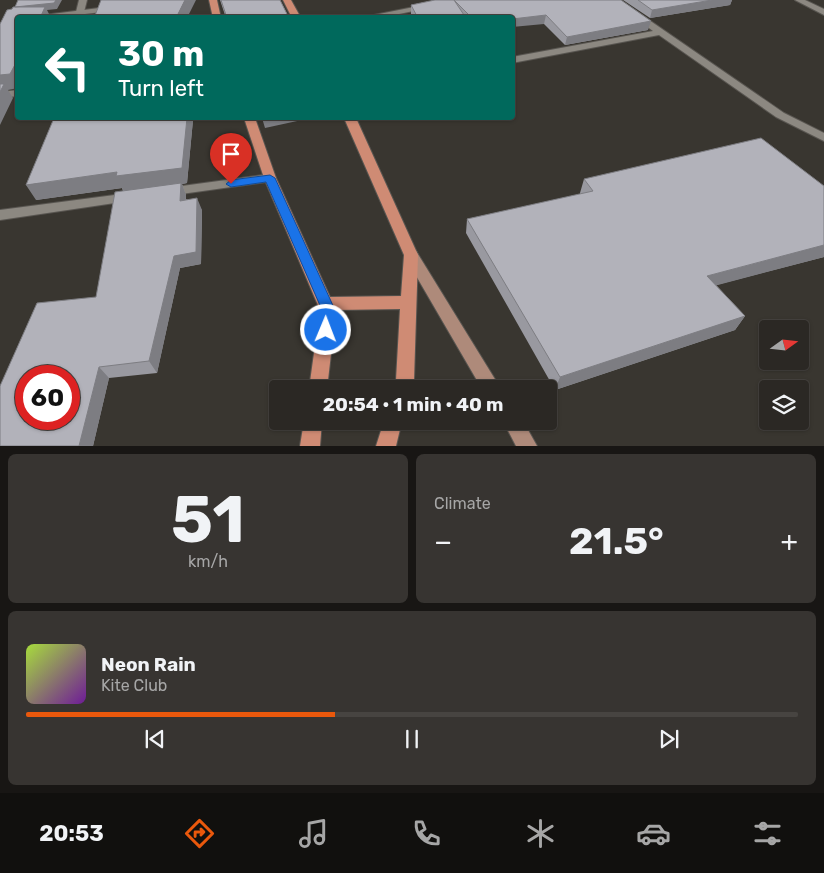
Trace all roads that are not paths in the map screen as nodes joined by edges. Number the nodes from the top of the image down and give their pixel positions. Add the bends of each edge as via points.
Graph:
1 (83, 0) edge
2 (89, 0) edge
3 (213, 0) edge
4 (287, 0) edge
5 (462, 0) edge
6 (615, 0) edge
7 (799, 0) edge
8 (808, 0) edge
9 (824, 4) edge
10 (126, 6) edge
11 (80, 12) junction
12 (824, 12) edge
13 (52, 15) edge
14 (216, 15) edge
15 (295, 15) edge
16 (380, 15) edge
17 (662, 32) junction
18 (515, 59) edge
19 (15, 94) edge
20 (0, 95) edge
21 (250, 120) edge
22 (351, 120) edge
23 (824, 138) edge
24 (270, 178) junction
25 (0, 215) edge
26 (411, 255) junction
27 (409, 302) junction
28 (326, 304) junction
29 (319, 380) edge
30 (405, 380) edge
31 (487, 380) edge
32 (312, 430) edge
33 (390, 430) edge
34 (517, 430) edge
35 (310, 446) edge
36 (386, 446) edge
37 (526, 446) edge

1 - 2 street
1 - 11 street
3 - 14 main road
4 - 15 main road
5 - 16 street
6 - 17 street
7 - 12 street
8 - 9 street
10 - 11 street
11 - 13 street
17 - 18 street
17 - 23 street via 780,115
19 - 20 street
21 - 24 main road
22 - 26 main road
24 - 25 street
24 - 28 main road
26 - 27 main road
26 - 31 main road
27 - 28 main road
27 - 30 main road
28 - 29 main road via 328,310
32 - 35 main road
33 - 36 main road
34 - 37 main road

